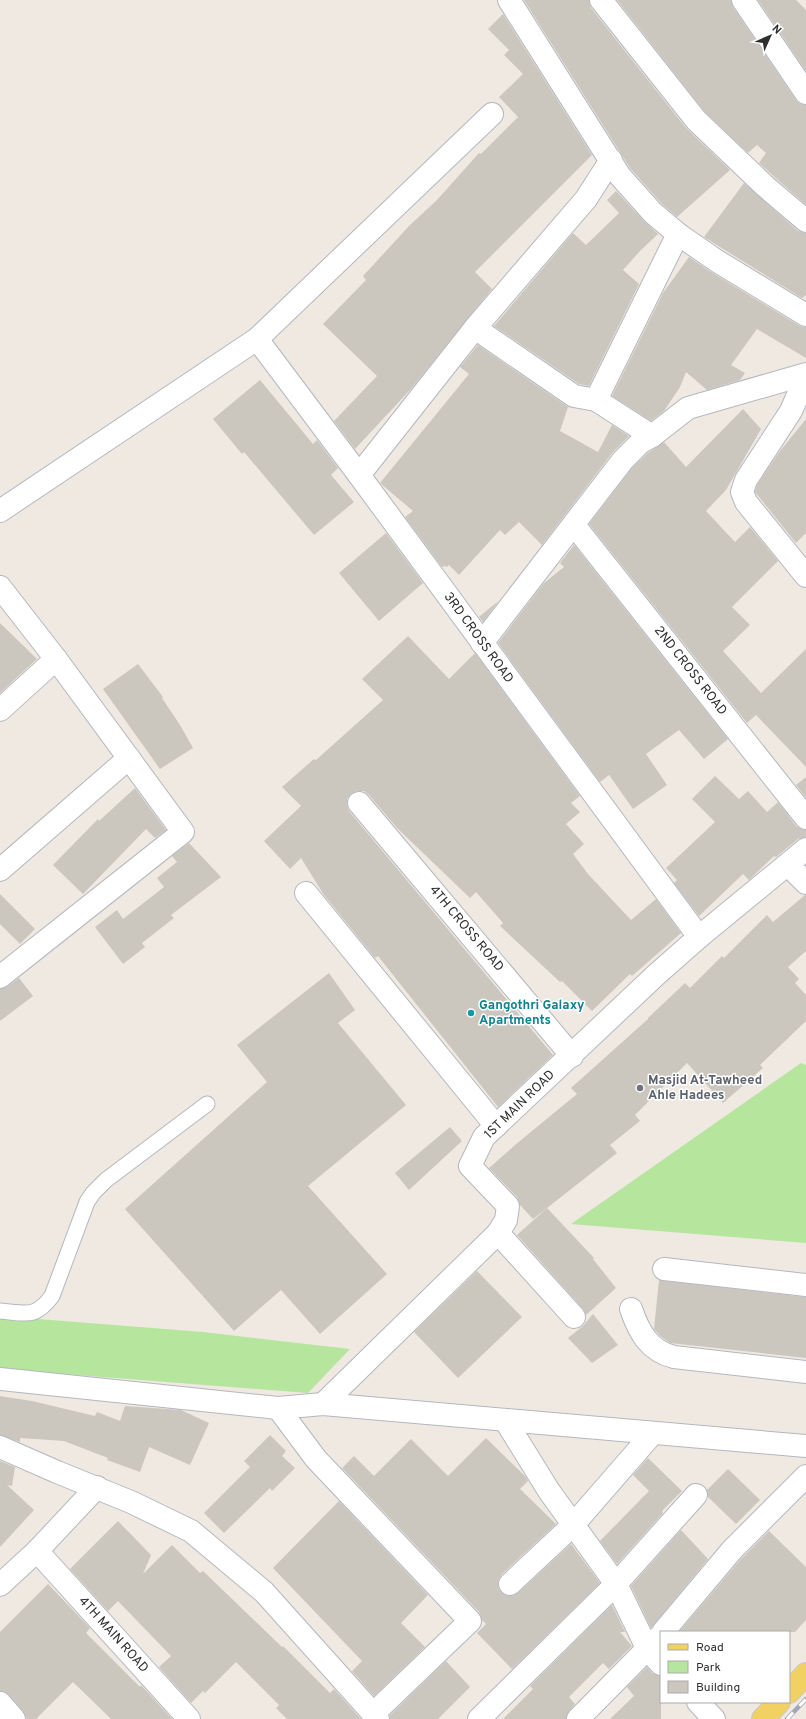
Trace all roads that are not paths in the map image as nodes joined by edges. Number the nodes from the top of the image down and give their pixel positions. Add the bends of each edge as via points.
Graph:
1 (509, 0) edge
2 (600, 0) edge
3 (743, 0) edge
4 (806, 93) edge
5 (492, 114) dead end
6 (611, 160) junction
7 (806, 221) edge
8 (678, 234) junction
9 (806, 315) edge
10 (475, 328) junction
11 (257, 339) junction
12 (806, 375) edge
13 (596, 400) junction
14 (652, 436) junction
15 (359, 476) junction
16 (0, 511) edge
17 (574, 525) junction
18 (806, 576) edge
19 (0, 587) edge
20 (482, 643) junction
21 (56, 659) junction
22 (0, 710) edge
23 (129, 758) junction
24 (359, 803) dead end
25 (806, 818) edge
26 (806, 849) edge
27 (788, 865) junction
28 (0, 870) edge
29 (806, 883) edge
30 (306, 893) dead end
31 (699, 937) junction
32 (0, 977) edge
33 (572, 1056) junction
34 (207, 1104) dead end
35 (496, 1126) junction
36 (498, 1232) junction
37 (664, 1269) dead end
38 (806, 1285) edge
39 (631, 1309) dead end
40 (0, 1311) edge
41 (574, 1317) dead end
42 (806, 1372) edge
43 (0, 1379) edge
44 (323, 1404) junction
45 (278, 1408) junction
46 (505, 1420) junction
47 (653, 1433) junction
48 (806, 1446) edge
49 (0, 1447) edge
50 (806, 1476) edge
51 (97, 1487) junction
52 (696, 1495) dead end
53 (573, 1525) junction
54 (37, 1552) junction
55 (510, 1584) dead end
56 (616, 1584) junction
57 (0, 1585) edge
58 (669, 1631) edge
59 (658, 1645) edge
60 (806, 1674) edge
61 (790, 1691) edge
62 (0, 1703) edge
63 (699, 1703) edge
64 (778, 1703) edge
65 (376, 1717) edge
66 (14, 1719) edge
67 (189, 1719) edge
68 (479, 1719) edge
69 (578, 1719) edge
70 (714, 1719) edge
71 (763, 1719) edge

1 - 6 street
2 - 7 street via 696,120
3 - 4 street
5 - 11 street
6 - 8 street via 620,176 653,214
6 - 10 street via 586,199
8 - 9 street
8 - 13 street
10 - 13 street via 574,396
10 - 15 street
11 - 15 street, 3RD CROSS ROAD
11 - 16 street
12 - 14 street via 688,408
12 - 18 street via 791,411 746,480 742,492 746,502
13 - 14 street
14 - 17 street via 623,460
15 - 20 street, 3RD CROSS ROAD
17 - 20 street
17 - 25 street, 2ND CROSS ROAD
19 - 21 street
20 - 31 street, 3RD CROSS ROAD
21 - 22 street
21 - 23 street
23 - 28 street
23 - 32 street via 183,832
24 - 33 street, 4TH CROSS ROAD
26 - 27 street, 1ST MAIN ROAD
27 - 29 street
27 - 31 street, 1ST MAIN ROAD
30 - 35 street
31 - 33 street, 1ST MAIN ROAD
33 - 35 street, 1ST MAIN ROAD
34 - 40 lane via 106,1180 93,1193 87,1202 52,1296 44,1306 28,1314
35 - 36 street, 1ST MAIN ROAD via 484,1137 470,1166 508,1206 506,1220
36 - 41 street
36 - 44 street, 1ST MAIN ROAD
37 - 38 street
39 - 42 street via 638,1327 649,1344 663,1355
43 - 45 street
44 - 45 street
44 - 46 street
45 - 65 street via 316,1459 470,1620
46 - 47 street
46 - 53 street
47 - 48 street
47 - 53 street
49 - 51 street
50 - 58 street via 732,1550
51 - 54 street
51 - 65 street via 191,1531 264,1592
52 - 56 street
53 - 55 street
53 - 56 street
54 - 57 street
54 - 67 street, 4TH MAIN ROAD
56 - 59 street
56 - 68 street
59 - 69 street
60 - 61 main road
62 - 66 street
63 - 70 street
64 - 71 main road

